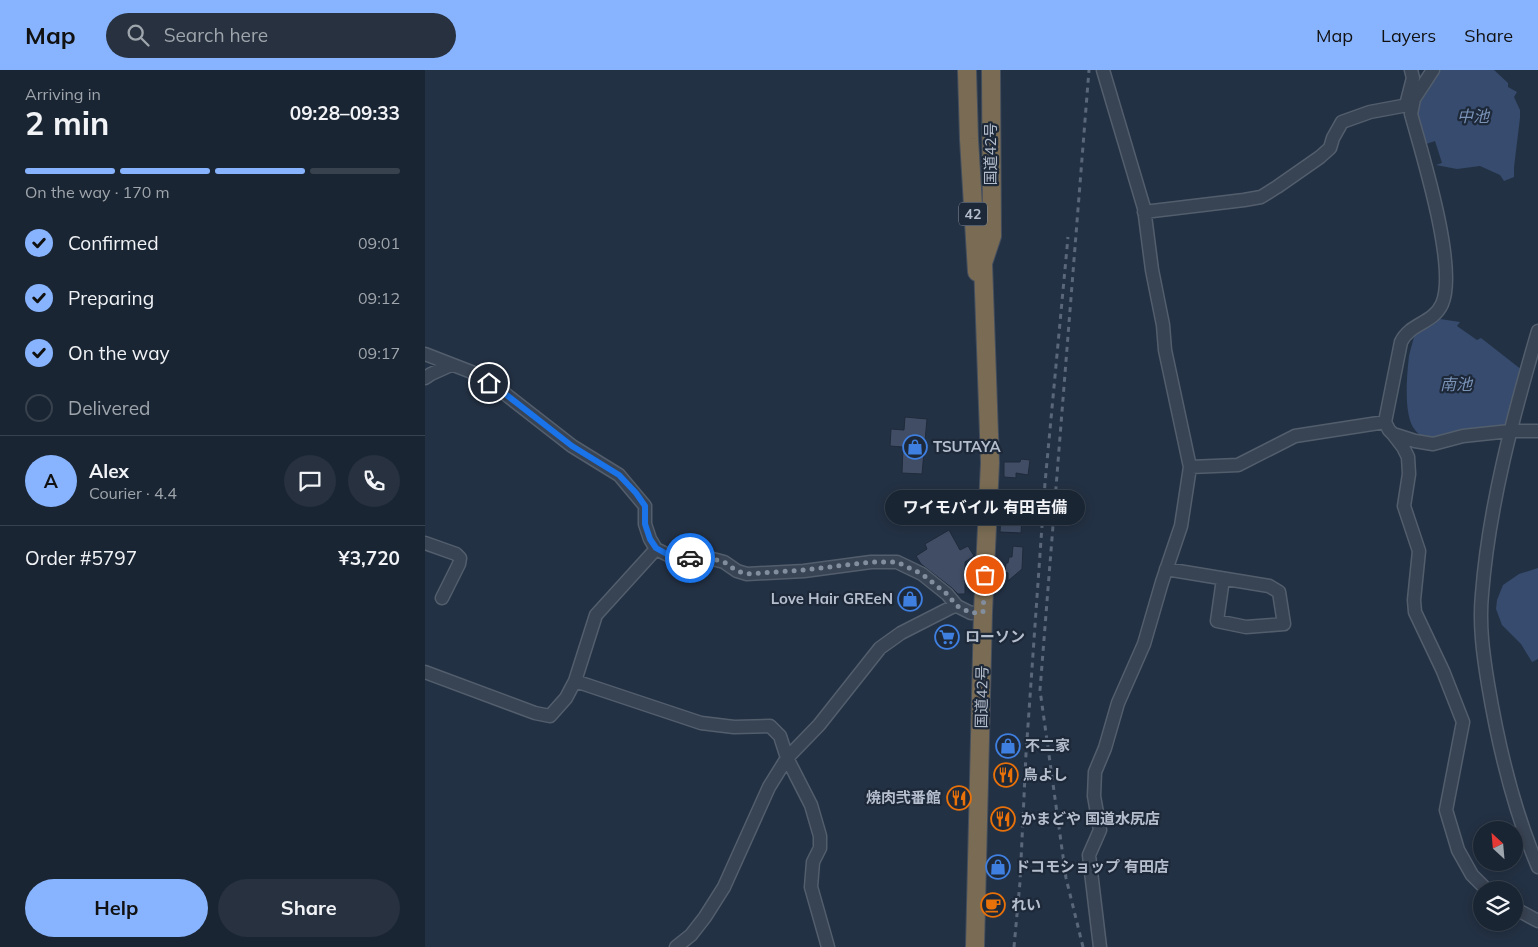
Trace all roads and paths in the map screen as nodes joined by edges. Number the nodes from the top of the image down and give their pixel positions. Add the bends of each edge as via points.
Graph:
1 (967, 70) edge
2 (978, 70) edge
3 (991, 70) edge
4 (1103, 70) edge
5 (1411, 70) edge
6 (1433, 70) edge
7 (1410, 104) junction
8 (1144, 212) junction
9 (983, 263) junction
10 (1538, 331) edge
11 (425, 354) edge
12 (987, 357) junction
13 (451, 365) junction
14 (425, 378) edge
15 (1385, 422) junction
16 (1510, 431) junction
17 (1538, 431) edge
18 (1393, 434) junction
19 (1191, 467) junction
20 (425, 543) edge
21 (656, 548) junction
22 (1166, 569) junction
23 (1223, 579) junction
24 (442, 598) dead end
25 (957, 606) junction
26 (983, 612) junction
27 (425, 672) edge
28 (575, 681) junction
29 (787, 758) junction
30 (1538, 867) edge
31 (1478, 881) edge
32 (1523, 913) edge
33 (1538, 921) edge
34 (676, 947) edge
35 (828, 947) edge
36 (975, 947) edge
37 (1100, 947) edge

1 - 12 highway, 国道42号 / 42 via 975,249
2 - 9 highway
3 - 9 highway, 国道42号 / 42 via 992,236
4 - 8 street
5 - 7 street
6 - 7 street
7 - 8 street via 1370,112 1342,122 1330,148 1261,196
7 - 15 street via 1443,242 1447,278 1442,304 1432,318 1412,328 1401,342
8 - 19 street via 1165,350
9 - 12 highway, 国道42号 / 42
10 - 16 street
11 - 13 street
12 - 26 highway, 国道42号 / 42 via 990,463
13 - 14 street
13 - 21 street via 474,374 504,393 572,446 619,475 645,506 645,524
15 - 18 street
15 - 19 street via 1295,436 1238,465
16 - 17 street
16 - 18 street via 1463,436 1433,444
16 - 30 street via 1491,523 1481,595 1482,644 1501,749
18 - 31 street via 1408,457 1404,506 1419,551 1415,612 1463,722 1446,810 1458,850
19 - 22 street via 1181,526
20 - 24 street via 460,558
21 - 25 street via 672,557 709,558 724,562 747,574 897,562 922,574
21 - 28 street via 596,615
22 - 23 street
22 - 37 street via 1144,644 1118,703 1095,772 1094,796 1100,830 1089,855
23 - 23 street via 1275,589 1281,597 1284,624 1245,627 1217,621
25 - 26 street via 971,613
25 - 29 street via 901,633 880,648
26 - 36 highway, 国道42号 / 42
27 - 28 street via 550,716 566,698
28 - 29 street via 701,723 734,727 770,726 780,736
29 - 34 street via 769,786 724,887 691,935
29 - 35 street via 811,805 820,836 811,887
32 - 33 street

